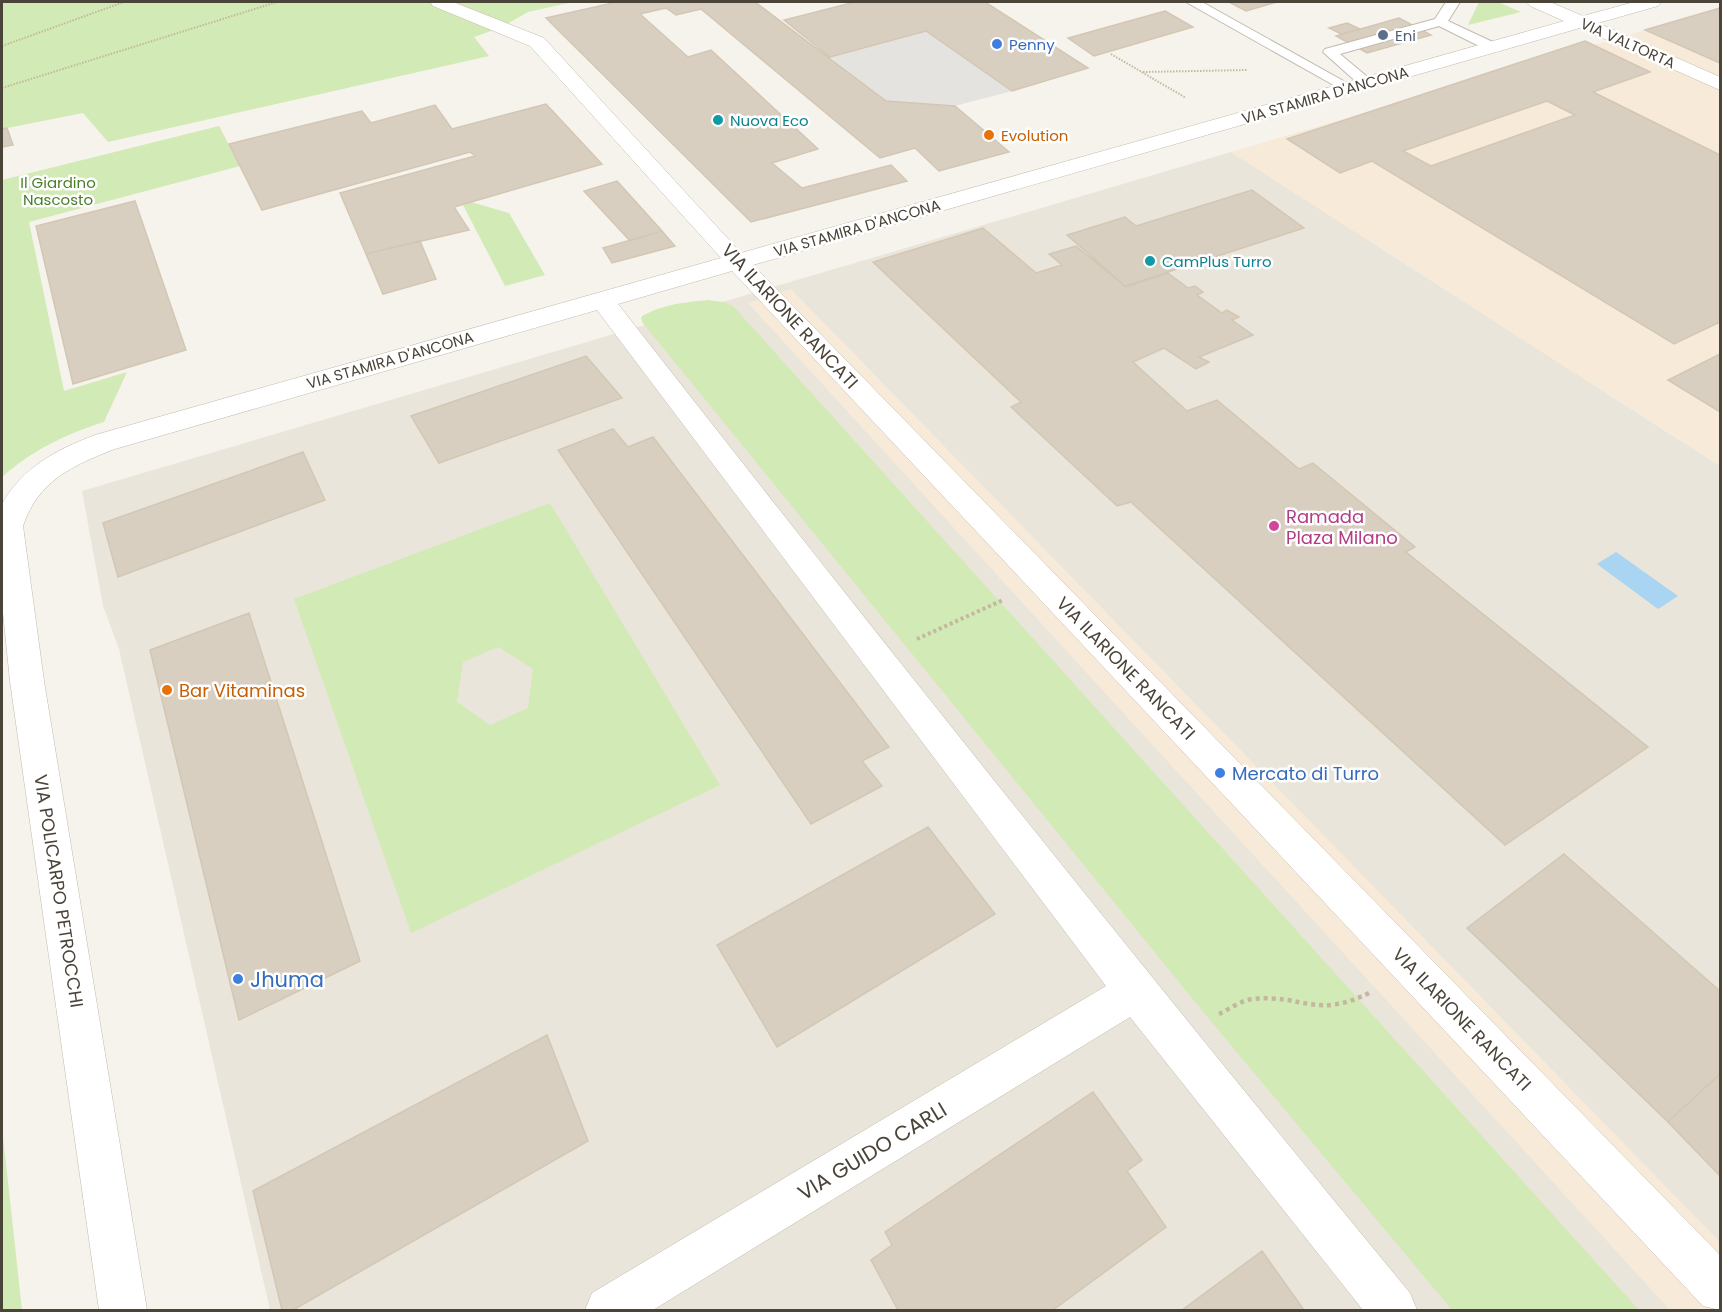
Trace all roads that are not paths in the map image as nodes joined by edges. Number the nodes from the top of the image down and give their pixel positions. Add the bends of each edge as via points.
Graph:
1 (439, 2) edge
2 (1193, 2) edge
3 (1453, 2) edge
4 (1536, 2) edge
5 (1652, 2) edge
6 (1440, 22) junction
7 (1581, 22) junction
8 (1492, 47) junction
9 (1720, 84) edge
10 (1358, 86) junction
11 (737, 262) junction
12 (602, 300) junction
13 (34, 479) joint
14 (1135, 991) junction
15 (1720, 1289) edge
16 (123, 1311) edge
17 (609, 1311) edge
18 (1393, 1311) edge

1 - 11 street, VIA ILARIONE RANCATI via 537,42
2 - 10 lane
3 - 6 lane
4 - 7 street, VIA VALTORTA
5 - 7 street, VIA STAMIRA D'ANCONA
6 - 8 lane
6 - 10 lane via 1330,52
7 - 8 street, VIA STAMIRA D'ANCONA
7 - 9 street, VIA VALTORTA
8 - 10 street, VIA STAMIRA D'ANCONA
10 - 11 street, VIA STAMIRA D'ANCONA
11 - 12 street, VIA STAMIRA D'ANCONA
11 - 15 street, VIA ILARIONE RANCATI
12 - 13 street, VIA STAMIRA D'ANCONA via 123,436 81,451
12 - 14 street
13 - 16 street, VIA POLICARPO PETROCCHI via 16,502 8,526 27,681
14 - 17 street, VIA GUIDO CARLI
14 - 18 street

